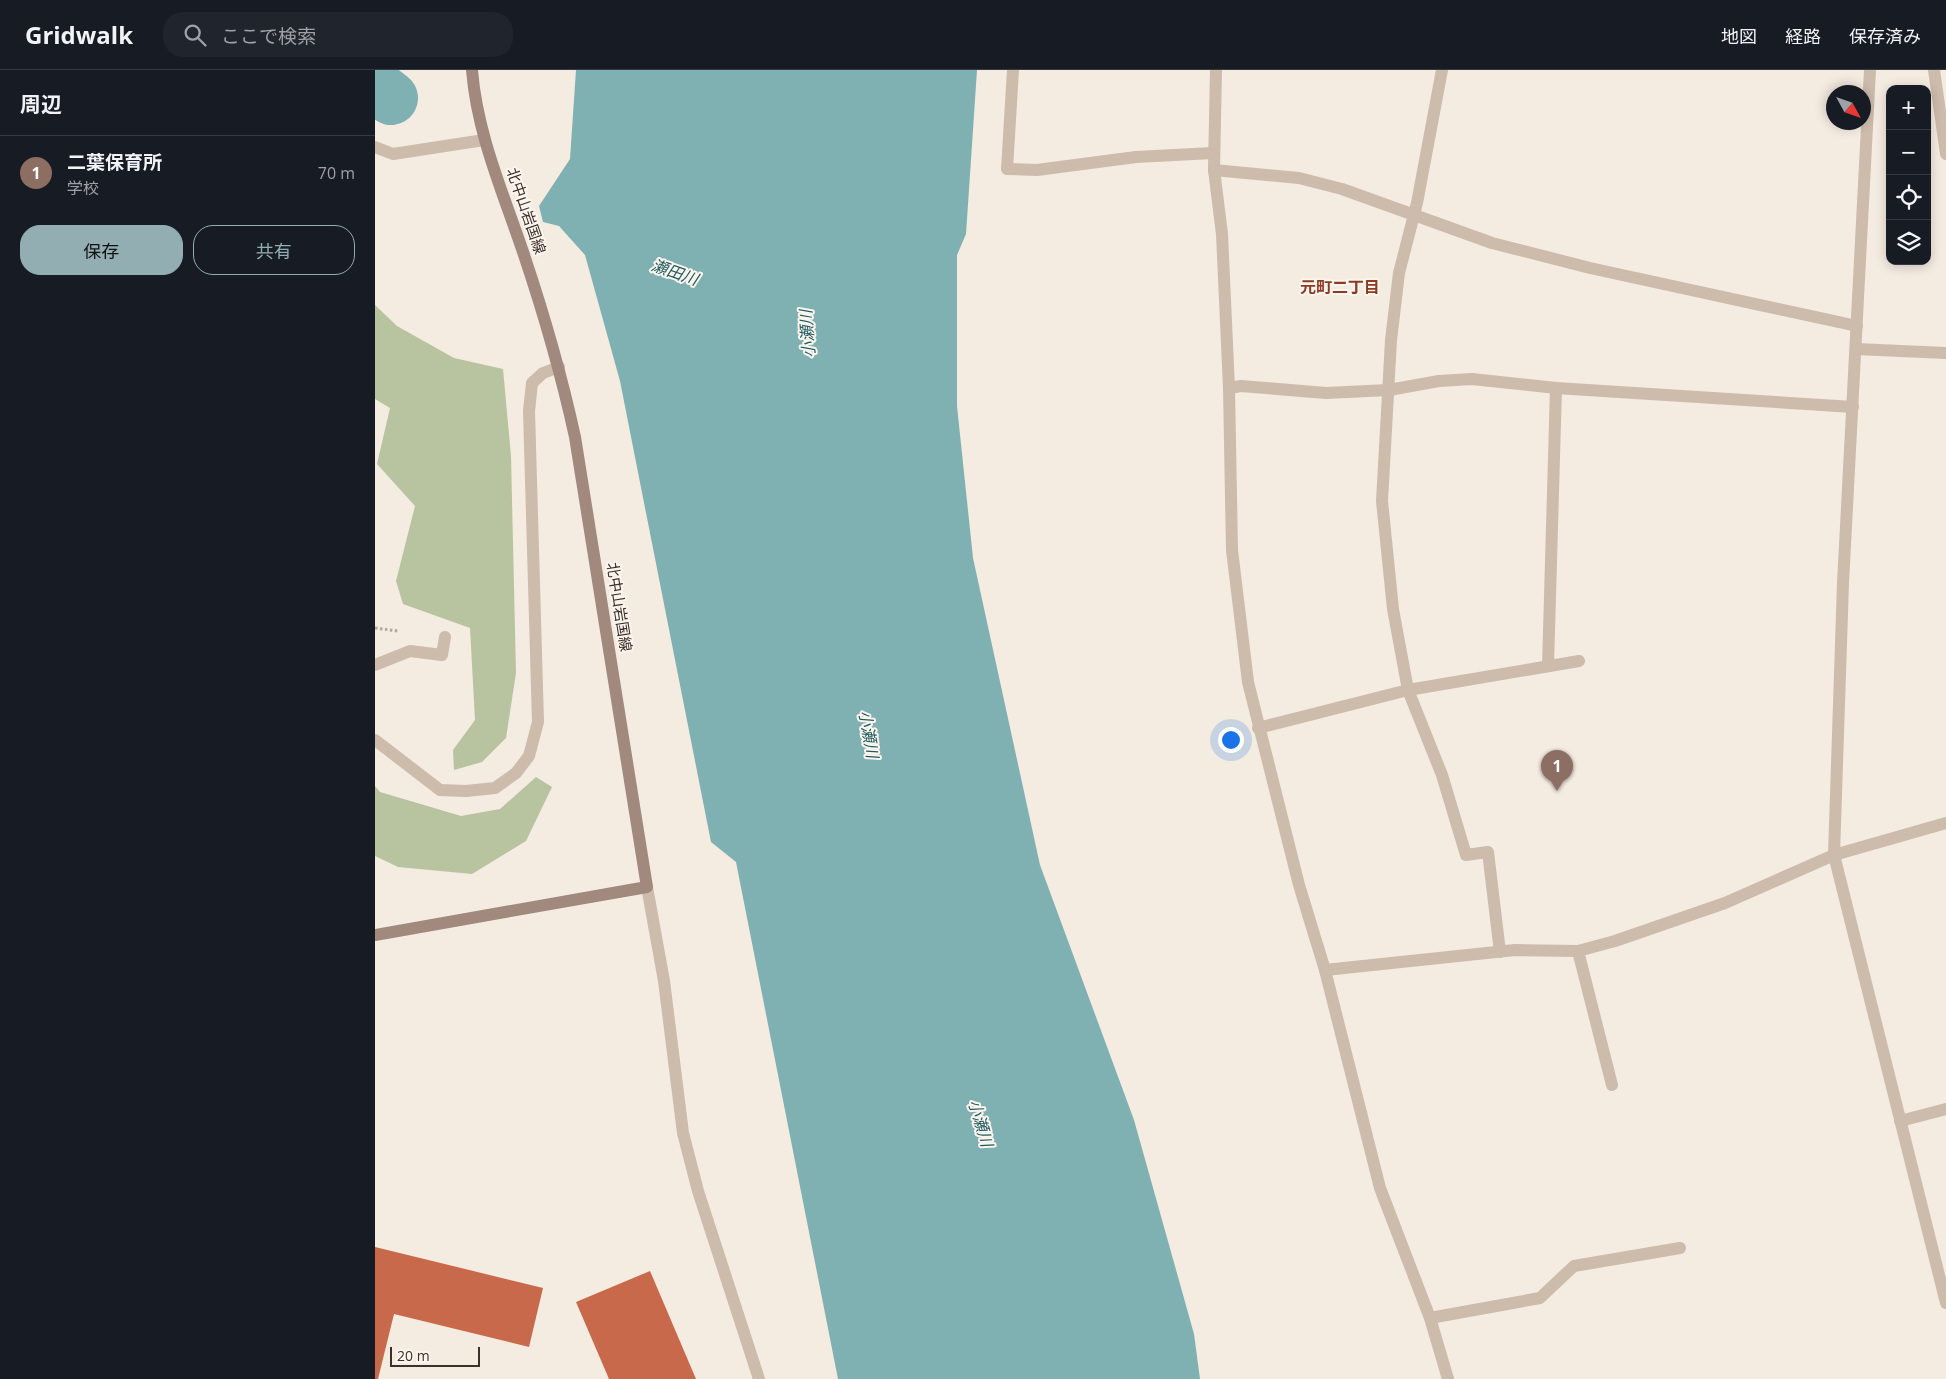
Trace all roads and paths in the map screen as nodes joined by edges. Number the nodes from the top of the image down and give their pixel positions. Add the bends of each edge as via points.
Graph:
1 (472, 70) edge
2 (1013, 70) edge
3 (1216, 70) edge
4 (1442, 70) edge
5 (1870, 70) edge
6 (1934, 70) edge
7 (484, 140) junction
8 (375, 147) edge
9 (1213, 153) junction
10 (1946, 154) edge
11 (1213, 170) junction
12 (1413, 214) junction
13 (1857, 326) junction
14 (1856, 349) junction
15 (1946, 353) edge
16 (559, 367) junction
17 (1229, 388) junction
18 (1556, 388) junction
19 (1389, 390) junction
20 (1853, 407) junction
21 (445, 637) dead end
22 (1579, 662) dead end
23 (375, 664) edge
24 (1548, 666) junction
25 (1408, 690) junction
26 (1258, 728) junction
27 (375, 740) edge
28 (1946, 824) edge
29 (1834, 855) junction
30 (647, 887) junction
31 (375, 935) edge
32 (1578, 951) junction
33 (1500, 952) junction
34 (1325, 970) junction
35 (1612, 1085) dead end
36 (1946, 1109) edge
37 (1900, 1121) junction
38 (1680, 1248) dead end
39 (1946, 1302) edge
40 (1430, 1318) junction
41 (759, 1379) edge
42 (1448, 1379) edge

1 - 7 main road, 北中山岩国線
2 - 9 street via 1007,169 1037,170 1136,157
3 - 9 street
4 - 12 street
5 - 13 street
6 - 10 street
7 - 8 street via 393,154
7 - 16 main road, 北中山岩国線
9 - 11 street
11 - 12 street via 1299,178
11 - 17 street via 1222,234
12 - 13 street via 1492,243 1590,268
12 - 19 street via 1399,272
13 - 14 street
14 - 15 street
14 - 20 street
16 - 27 street via 543,373 532,383 529,411 538,722 529,756 516,773 495,788 440,790
16 - 30 main road, 北中山岩国線 via 575,437
17 - 19 street via 1326,393
17 - 26 street via 1232,550 1248,682
18 - 19 street via 1472,378
18 - 20 street
18 - 24 street
19 - 25 street via 1381,501 1393,609
20 - 29 street via 1843,583
21 - 23 street via 442,655 410,651
22 - 24 street
24 - 25 street
25 - 26 street
25 - 33 street via 1442,775 1466,855 1488,852
26 - 34 street
28 - 29 street
29 - 32 street via 1725,903
29 - 37 street
30 - 31 main road
30 - 41 street via 664,981 683,1133 698,1191
32 - 33 street
32 - 35 street
33 - 34 street
34 - 40 street via 1380,1188
36 - 37 street
37 - 39 street
38 - 40 street via 1574,1266 1540,1298
40 - 42 street

